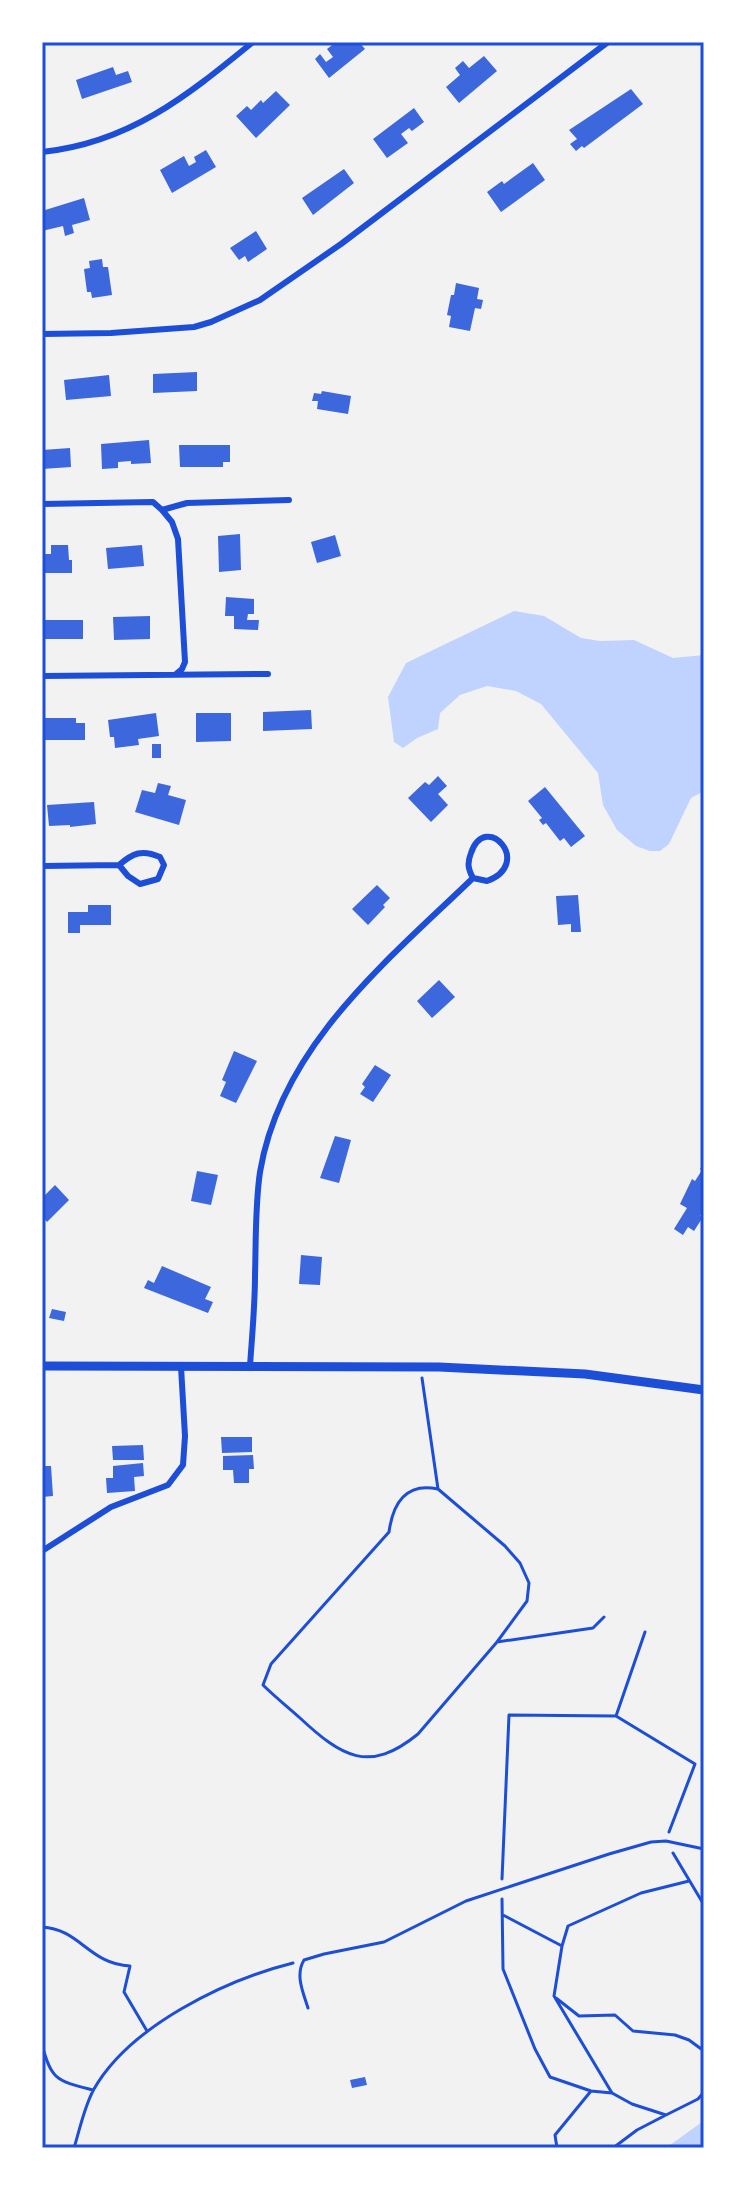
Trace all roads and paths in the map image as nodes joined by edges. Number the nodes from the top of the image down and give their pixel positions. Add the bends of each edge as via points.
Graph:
1 (253, 42) edge
2 (608, 42) edge
3 (42, 152) edge
4 (42, 334) edge
5 (289, 500) dead end
6 (42, 504) edge
7 (162, 510) junction
8 (176, 674) junction
9 (268, 674) dead end
10 (42, 676) edge
11 (119, 865) junction
12 (42, 866) edge
13 (473, 878) junction
14 (42, 1366) edge
15 (250, 1366) junction
16 (181, 1367) junction
17 (420, 1367) junction
18 (704, 1390) edge
19 (438, 1489) junction
20 (42, 1551) edge
21 (604, 1617) dead end
22 (645, 1632) dead end
23 (497, 1642) junction
24 (616, 1716) junction
25 (666, 1841) junction
26 (704, 1849) edge
27 (689, 1881) junction
28 (502, 1888) junction
29 (704, 1905) edge
30 (503, 1915) junction
31 (42, 1927) edge
32 (562, 1946) junction
33 (304, 1960) junction
34 (554, 1996) junction
35 (308, 2008) dead end
36 (148, 2032) junction
37 (42, 2044) edge
38 (704, 2051) edge
39 (93, 2090) junction
40 (591, 2091) junction
41 (704, 2092) edge
42 (612, 2093) junction
43 (666, 2115) junction
44 (74, 2148) edge
45 (557, 2148) edge
46 (613, 2148) edge

1 - 3 street via 145,122 89,144
2 - 4 street via 260,300 194,327
5 - 7 street via 187,503
6 - 7 street via 153,502
7 - 8 street via 178,539 185,662
8 - 9 street
8 - 10 street
11 - 11 street via 140,852 160,857 164,865 158,879 140,884
11 - 12 street
13 - 13 street via 487,881 503,871 508,857 496,838 475,845 468,869
13 - 15 street via 357,991 332,1020 284,1097 259,1176
14 - 16 main road
15 - 16 main road
15 - 17 main road
16 - 20 street via 183,1465 168,1485 111,1507
17 - 18 main road via 585,1374
17 - 19 path
19 - 23 path via 505,1546 529,1583 527,1601
19 - 23 path via 424,1486 404,1496 392,1512 389,1532 271,1664 263,1685 330,1745 364,1759 378,1757 418,1734
21 - 23 path via 593,1628
22 - 24 path
24 - 25 path via 695,1764
24 - 28 path via 509,1715
25 - 26 lane
25 - 27 path
25 - 28 lane
27 - 29 path
27 - 32 path via 641,1893 568,1926
28 - 30 path
28 - 33 lane via 384,1942
30 - 32 path
30 - 40 path via 503,1969 535,2049 550,2077
31 - 36 path via 78,1939 103,1960 130,1966 124,1992
32 - 34 path
33 - 35 lane via 299,1970
33 - 36 path via 205,1994
34 - 38 path via 579,2016 615,2015 633,2031 675,2035
34 - 42 path
36 - 39 path
37 - 39 path via 48,2069 64,2082
39 - 44 path
40 - 42 path
40 - 45 path via 555,2135
41 - 43 path
42 - 43 path
43 - 46 path

